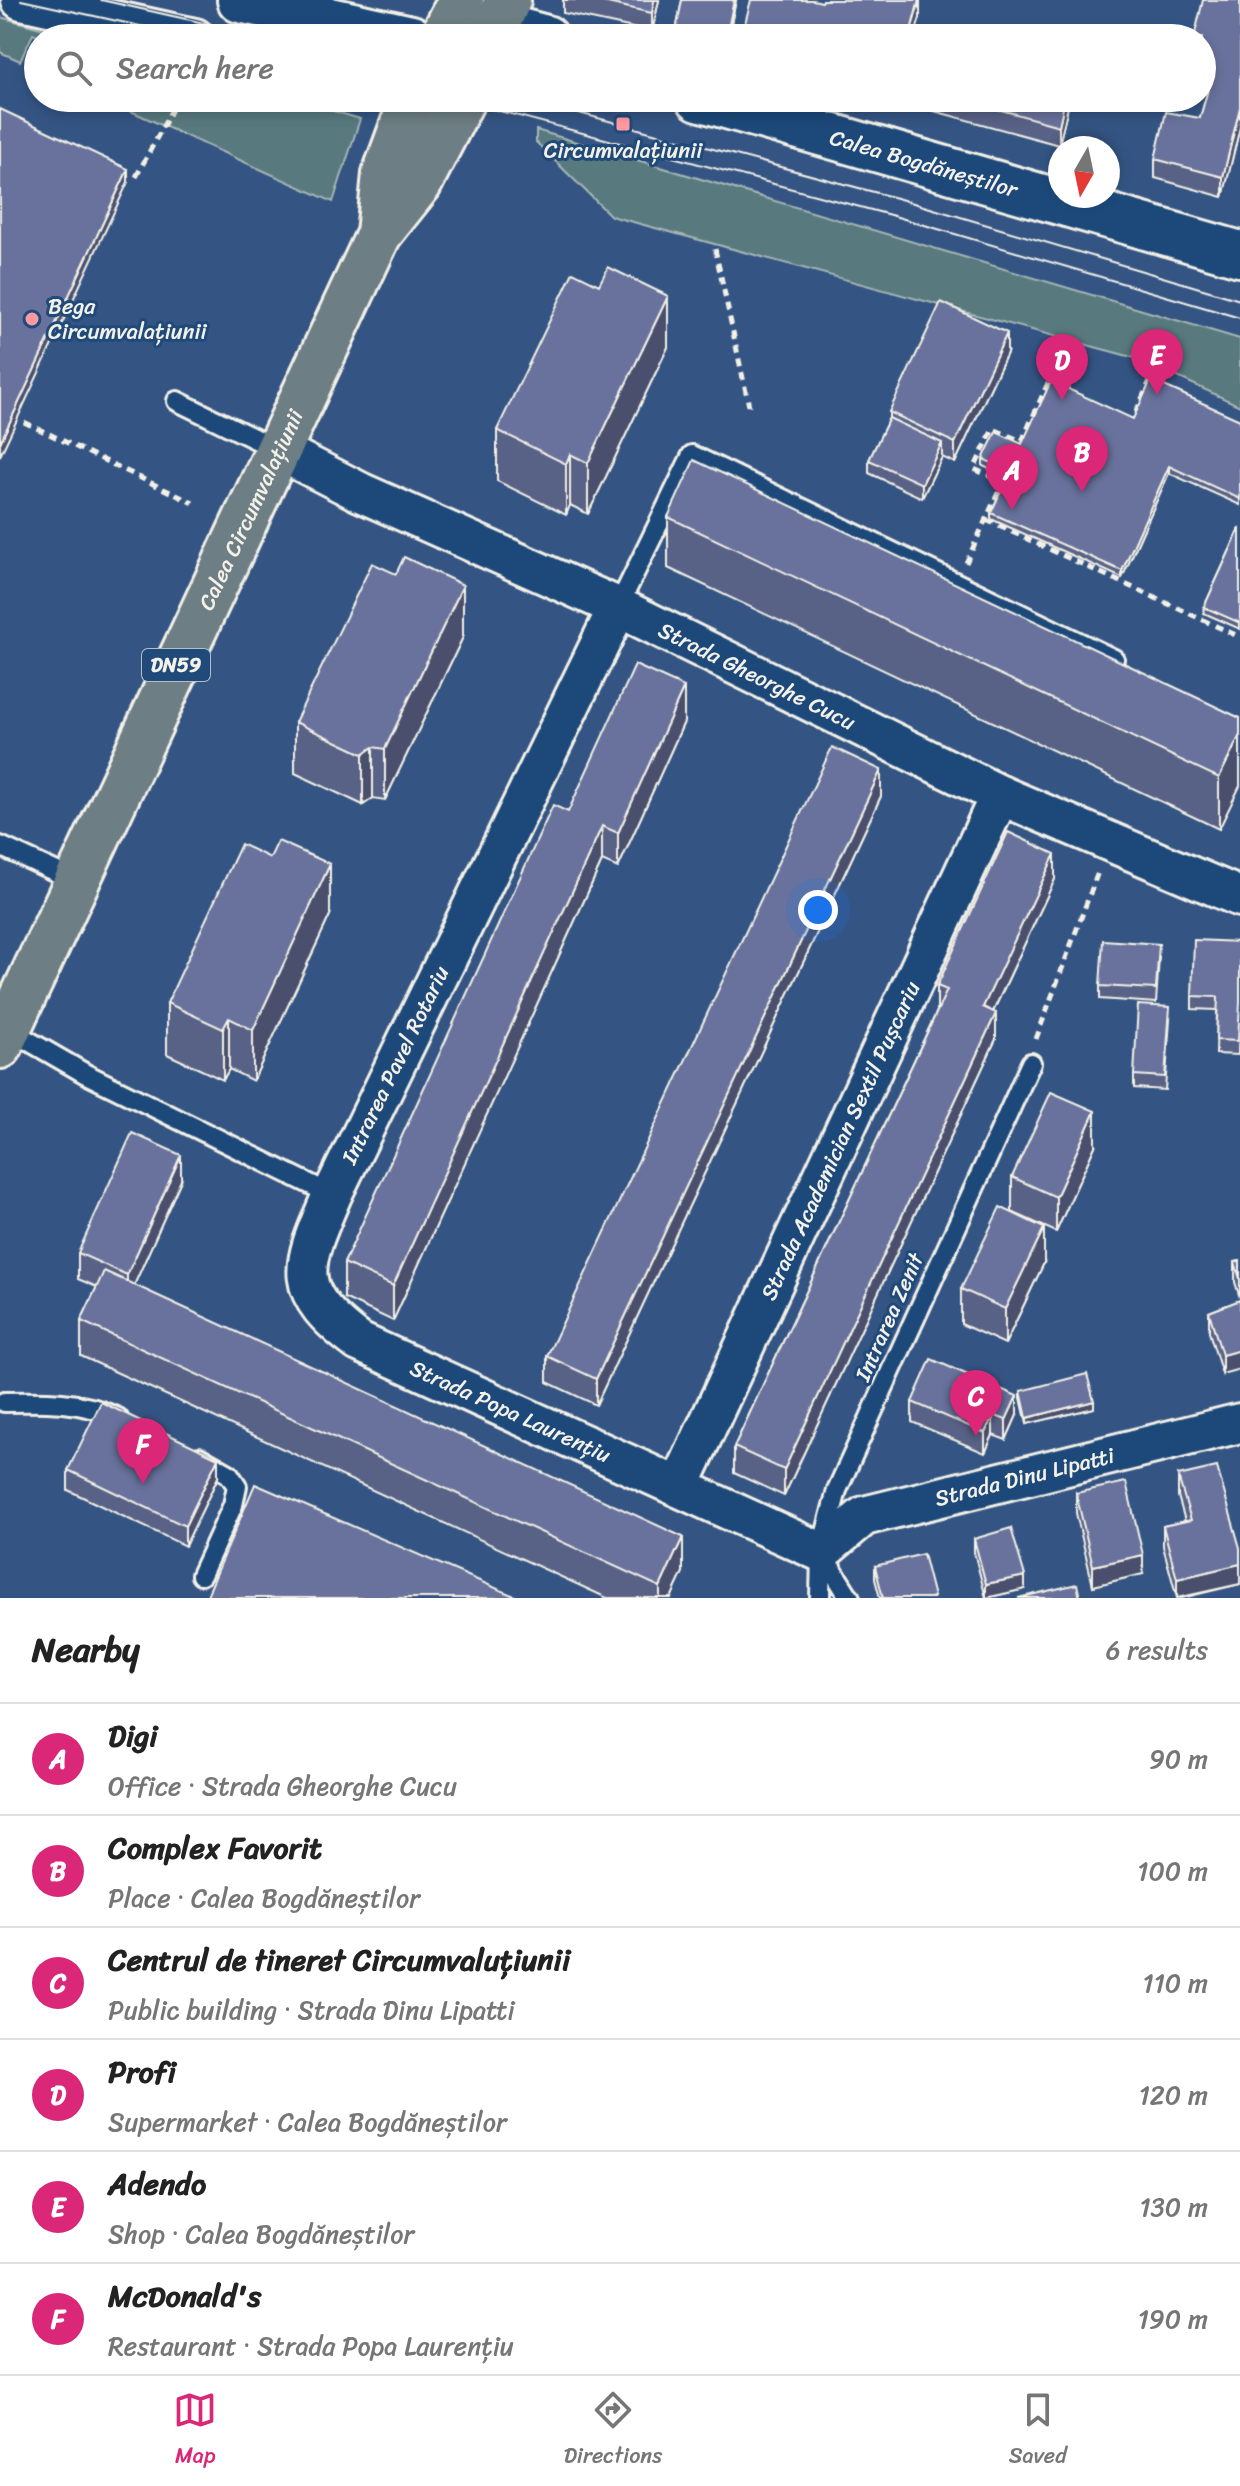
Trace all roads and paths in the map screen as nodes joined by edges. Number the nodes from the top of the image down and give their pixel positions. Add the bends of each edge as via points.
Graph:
1 (21, 0) edge
2 (240, 0) edge
3 (461, 0) edge
4 (131, 24) edge
5 (348, 24) edge
6 (449, 24) edge
7 (171, 112) edge
8 (408, 112) edge
9 (456, 112) edge
10 (748, 112) edge
11 (136, 177) dead end
12 (379, 234) junction
13 (715, 249) dead end
14 (1240, 254) edge
15 (1081, 355) dead end
16 (1153, 374) dead end
17 (1065, 391) junction
18 (1078, 397) edge
19 (177, 401) dead end
20 (749, 406) dead end
21 (1118, 415) edge
22 (24, 422) dead end
23 (276, 449) junction
24 (193, 503) dead end
25 (986, 520) junction
26 (957, 582) junction
27 (618, 607) junction
28 (1240, 637) edge
29 (1137, 670) edge
30 (1000, 795) junction
31 (1109, 843) junction
32 (0, 846) edge
33 (76, 881) junction
34 (1240, 897) edge
35 (4, 1038) edge
36 (1031, 1063) joint
37 (332, 1195) junction
38 (4, 1402) dead end
39 (1240, 1423) edge
40 (139, 1428) edge
41 (178, 1447) edge
42 (679, 1487) junction
43 (821, 1552) junction
44 (201, 1575) dead end
45 (820, 1598) edge
46 (850, 1598) edge

1 - 4 street
2 - 5 main road
3 - 6 main road
7 - 11 path
8 - 12 main road, Calea Circumvalațiunii / DN59 via 385,174
9 - 12 main road, Calea Circumvalațiunii / DN59 via 419,184
10 - 14 main road, Calea Bogdăneștilor
12 - 23 main road, Calea Circumvalațiunii / DN59
13 - 20 path
15 - 17 path
16 - 21 path via 1132,421
17 - 18 path
17 - 25 path via 1048,383 1022,441 993,429 974,469 1003,482
19 - 23 lane
22 - 24 path
23 - 27 street, Strada Gheorghe Cucu
23 - 33 main road, Calea Circumvalațiunii / DN59
25 - 26 path
25 - 28 path
26 - 27 lane via 692,455
26 - 29 lane
27 - 30 street, Strada Gheorghe Cucu
27 - 37 street, Intrarea Pavel Rotariu
30 - 31 street, Strada Gheorghe Cucu
30 - 42 street, Strada Academician Sextil Pușcariu
31 - 34 street, Strada Gheorghe Cucu
31 - 36 path
32 - 33 lane
33 - 35 main road, Calea Circumvalațiunii / DN59
35 - 37 lane
36 - 43 lane, Intrarea Zenit via 837,1490
37 - 42 street, Strada Popa Laurențiu via 310,1253 307,1277 312,1298 330,1321 359,1342
38 - 40 lane via 53,1401 100,1409
39 - 43 street, Strada Dinu Lipatti via 864,1516
41 - 44 lane via 229,1474 237,1486
42 - 43 street, Strada Popa Laurențiu
43 - 45 lane, Intrarea Zenit
43 - 46 lane

